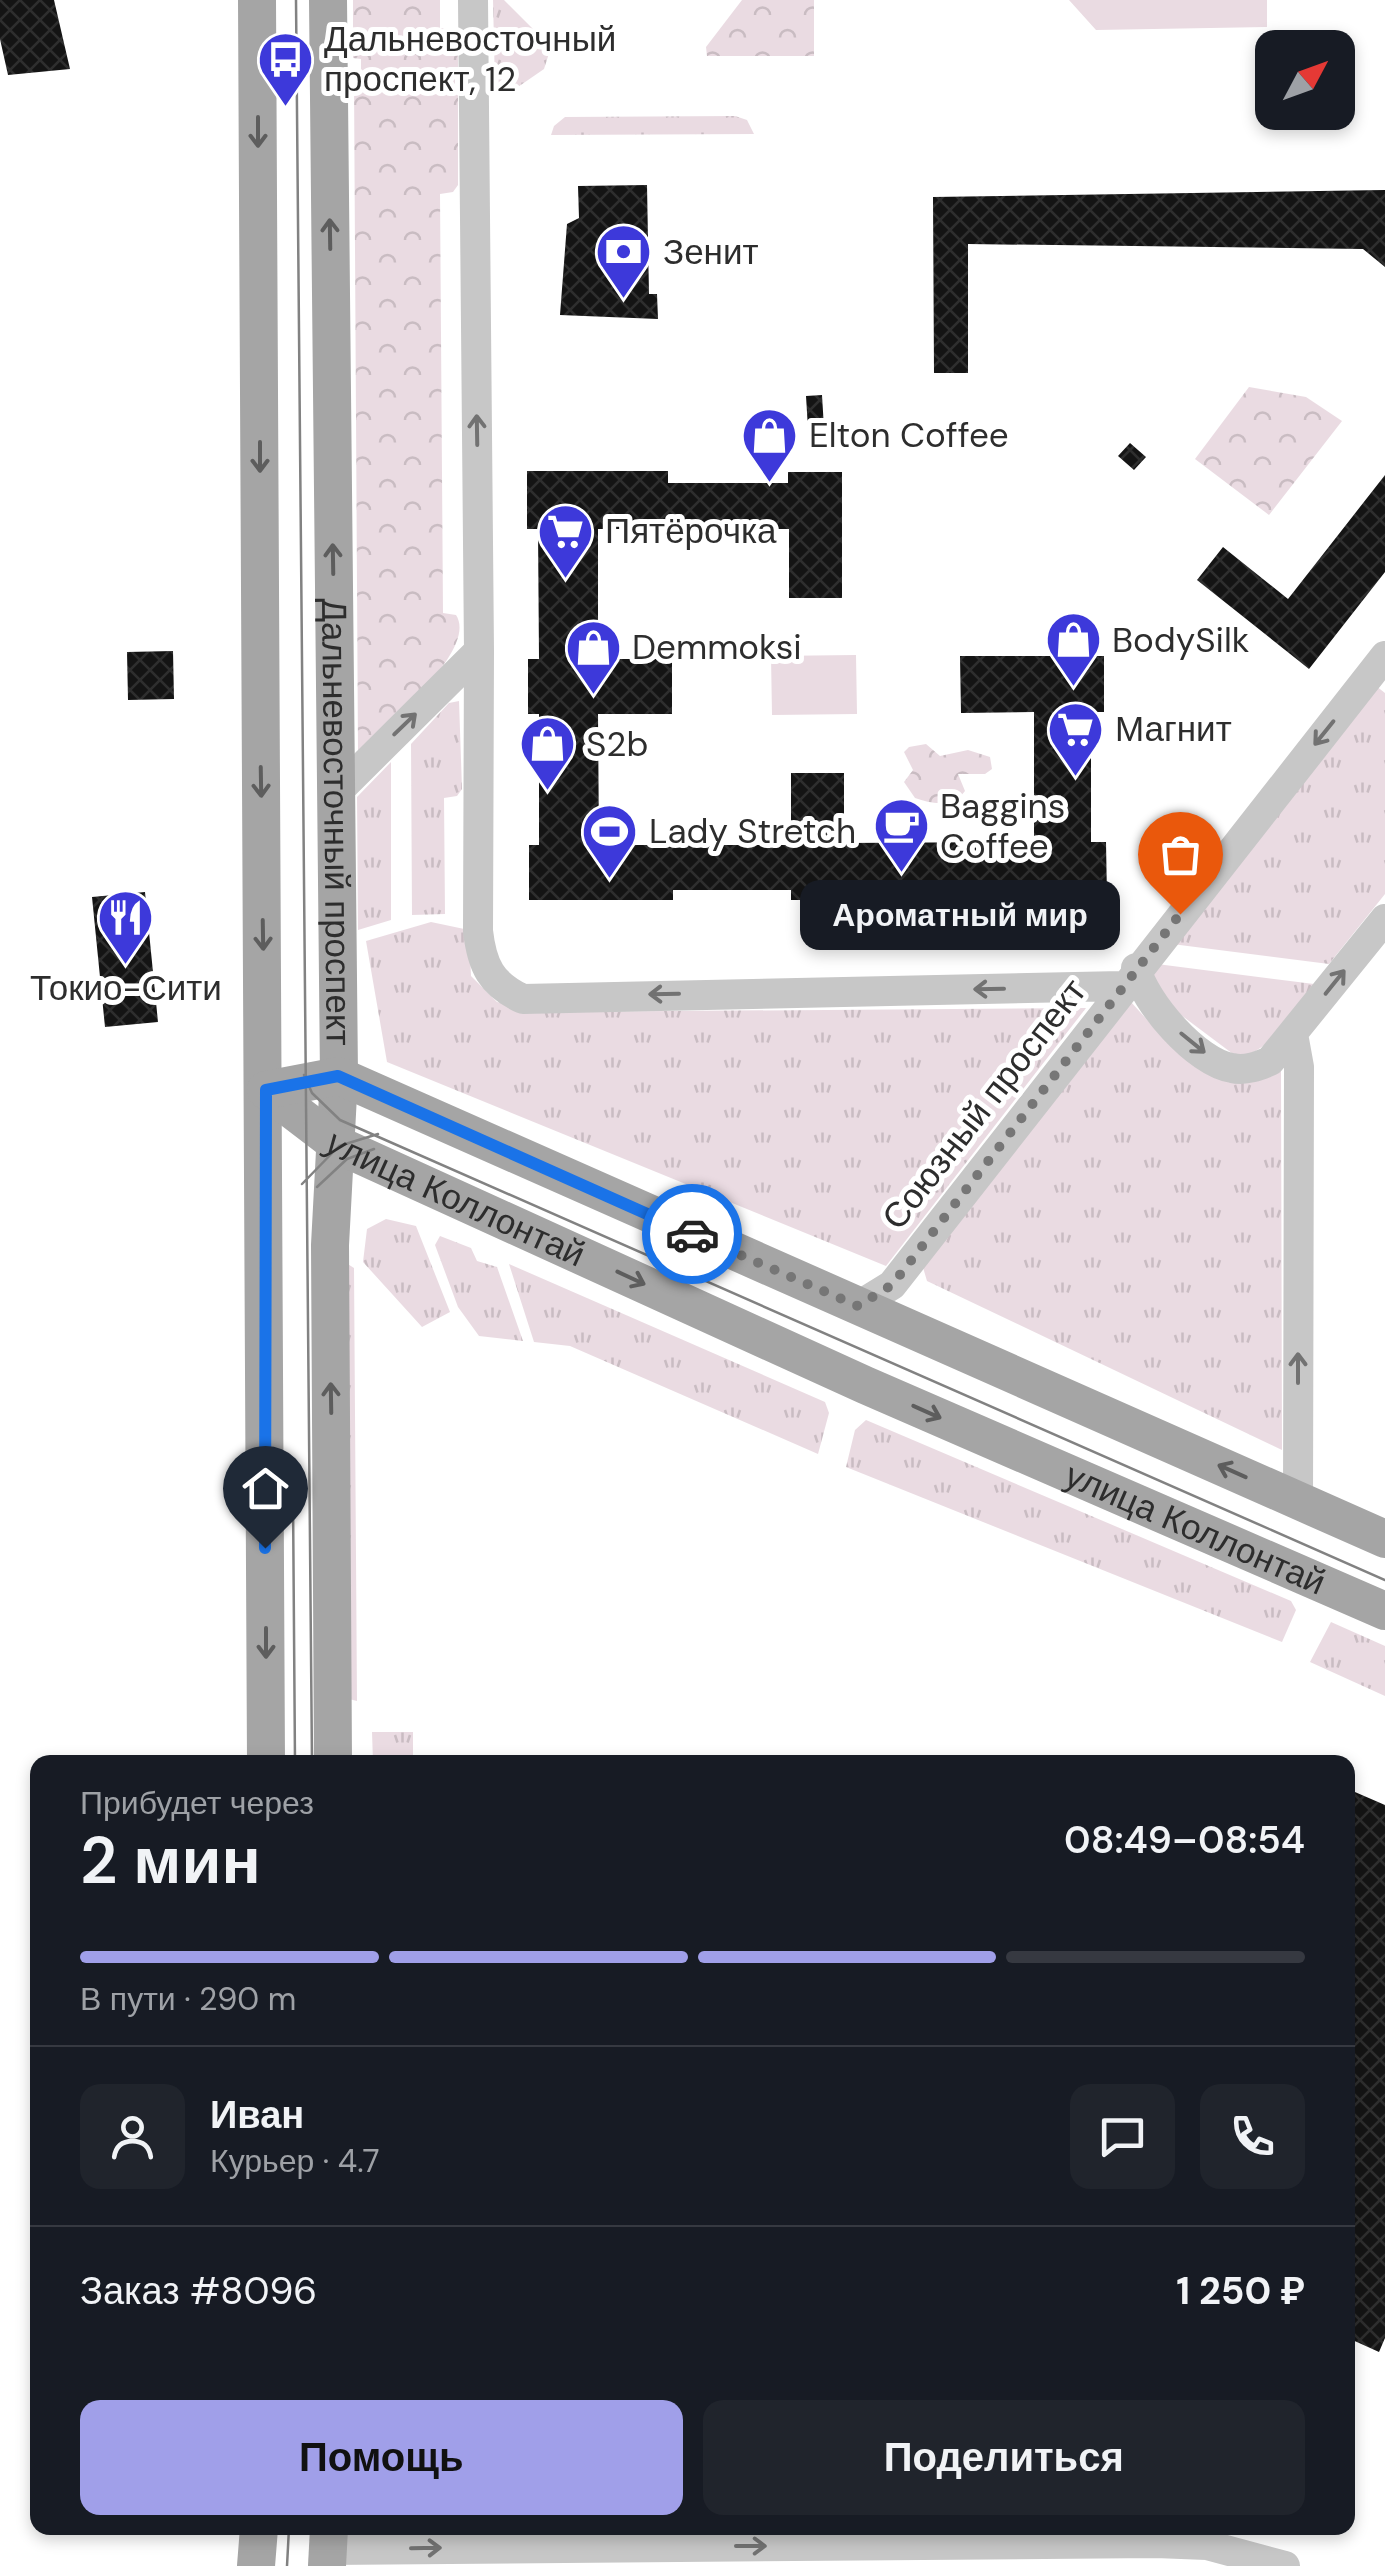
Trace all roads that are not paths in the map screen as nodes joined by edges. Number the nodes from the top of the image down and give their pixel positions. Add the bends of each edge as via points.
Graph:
1 (257, 0) edge
2 (328, 0) edge
3 (473, 0) edge
4 (479, 651) junction
5 (1385, 656) edge
6 (336, 793) junction
7 (1385, 919) edge
8 (1129, 977) junction
9 (1293, 1034) junction
10 (338, 1076) junction
11 (266, 1090) junction
12 (338, 1144) junction
13 (858, 1306) junction
14 (1298, 1500) junction
15 (1385, 1539) edge
16 (1385, 1611) edge
17 (266, 1755) edge
18 (333, 1755) edge
19 (258, 2535) edge
20 (328, 2548) edge
21 (256, 2566) edge
22 (1285, 2566) edge

1 -> 11 main road, Дальневосточный проспект
6 -> 2 main road, Дальневосточный проспект
4 -> 3 street
6 -> 4 street
8 -> 4 street via 524,998 507,992 484,968 478,918
5 -> 8 street, Союзный проспект
6 - 10 main road, Дальневосточный проспект
9 -> 7 street
8 -> 9 street via 1156,1014 1219,1064 1253,1068 1270,1061
8 - 13 street, Союзный проспект via 892,1285
14 -> 9 street via 1299,1068
10 - 11 main road, улица Коллонтай
10 - 12 main road, Дальневосточный проспект
10 - 13 main road, улица Коллонтай
11 - 12 main road, улица Коллонтай
11 -> 17 main road, Дальневосточный проспект
12 -> 16 main road, улица Коллонтай via 866,1385
18 -> 12 main road, Дальневосточный проспект via 330,1245
14 -> 13 main road, улица Коллонтай
14 - 15 main road, улица Коллонтай
19 - 21 main road
20 -> 22 street via 1156,2543 1206,2545

